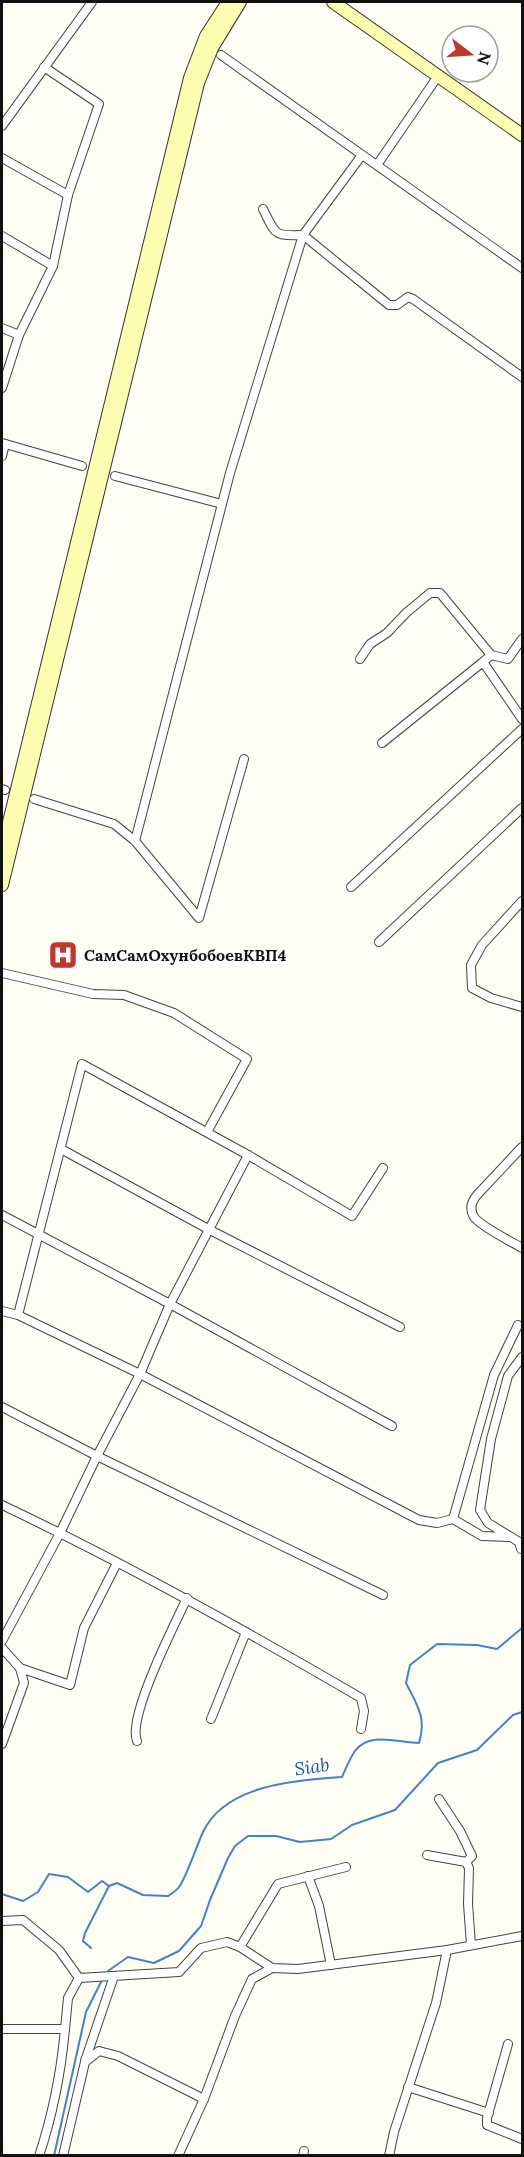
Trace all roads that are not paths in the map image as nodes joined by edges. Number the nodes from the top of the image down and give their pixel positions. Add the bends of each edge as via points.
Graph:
1 (92, 2) edge
2 (228, 2) edge
3 (240, 2) edge
4 (333, 2) edge
5 (220, 55) dead end
6 (44, 67) junction
7 (438, 76) junction
8 (2, 126) edge
9 (522, 135) edge
10 (362, 155) junction
11 (2, 158) edge
12 (377, 165) junction
13 (68, 195) junction
14 (263, 209) dead end
15 (303, 235) junction
16 (2, 236) edge
17 (53, 266) junction
18 (522, 268) edge
19 (2, 328) edge
20 (19, 335) junction
21 (522, 377) edge
22 (2, 388) edge
23 (3, 443) edge
24 (2, 456) edge
25 (82, 466) dead end
26 (115, 476) dead end
27 (222, 504) junction
28 (522, 639) edge
29 (491, 655) junction
30 (360, 659) dead end
31 (483, 662) junction
32 (522, 719) edge
33 (522, 729) edge
34 (382, 742) dead end
35 (244, 759) dead end
36 (34, 799) dead end
37 (522, 808) edge
38 (135, 842) junction
39 (2, 851) edge
40 (2, 885) edge
41 (351, 887) dead end
42 (522, 901) edge
43 (379, 942) dead end
44 (2, 973) edge
45 (522, 1007) edge
46 (207, 1132) junction
47 (522, 1147) edge
48 (61, 1149) junction
49 (248, 1155) junction
50 (383, 1168) dead end
51 (2, 1215) edge
52 (210, 1230) junction
53 (39, 1235) junction
54 (522, 1248) edge
55 (170, 1304) junction
56 (2, 1311) edge
57 (18, 1315) junction
58 (518, 1325) dead end
59 (400, 1327) dead end
60 (522, 1357) edge
61 (140, 1374) junction
62 (2, 1407) edge
63 (393, 1426) dead end
64 (97, 1456) junction
65 (2, 1505) edge
66 (453, 1520) junction
67 (60, 1533) junction
68 (510, 1536) junction
69 (521, 1549) dead end
70 (117, 1563) junction
71 (382, 1595) dead end
72 (187, 1598) junction
73 (246, 1632) junction
74 (2, 1641) edge
75 (2, 1648) edge
76 (20, 1668) junction
77 (211, 1719) dead end
78 (361, 1729) dead end
79 (137, 1741) dead end
80 (2, 1744) edge
81 (439, 1799) dead end
82 (427, 1855) dead end
83 (466, 1862) junction
84 (346, 1867) dead end
85 (308, 1876) junction
86 (2, 1921) edge
87 (522, 1936) edge
88 (471, 1945) junction
89 (240, 1947) junction
90 (447, 1950) junction
91 (331, 1965) junction
92 (272, 1968) junction
93 (114, 1976) junction
94 (79, 1977) junction
95 (2, 2029) edge
96 (65, 2029) junction
97 (507, 2044) dead end
98 (85, 2062) junction
99 (408, 2087) junction
100 (204, 2099) junction
101 (489, 2113) junction
102 (522, 2139) edge
103 (39, 2156) edge
104 (63, 2156) edge
105 (178, 2156) edge
106 (389, 2156) edge

1 - 6 street
2 - 39 main road via 206,36 190,78
3 - 40 main road via 212,48 198,83
4 - 7 main road
5 - 10 street
6 - 8 street
6 - 13 street via 99,104
7 - 9 main road
7 - 12 street
10 - 12 street
10 - 15 street
11 - 13 street
12 - 18 street
13 - 17 street
14 - 15 street via 276,233
15 - 21 street via 389,305 397,305 408,297 413,299
15 - 27 street
16 - 17 street
17 - 20 street
19 - 20 street
20 - 22 street
23 - 24 street
23 - 25 street
26 - 27 street
27 - 38 street
28 - 29 street via 508,659
29 - 30 street via 440,593 430,593 370,644
29 - 31 street
31 - 32 street
31 - 34 street
33 - 41 street
35 - 38 street via 199,918
36 - 38 street via 114,824
37 - 43 street
42 - 45 street via 482,945 471,965 472,988
44 - 46 street via 93,994 124,995 174,1013 247,1059
46 - 48 street via 82,1064
46 - 49 street
47 - 54 street via 477,1195 471,1210 480,1222
48 - 52 street
48 - 53 street
49 - 50 street via 352,1216
49 - 52 street
51 - 53 street
52 - 55 street
52 - 59 street
53 - 55 street
53 - 57 street
55 - 61 street
55 - 63 street
56 - 57 street
57 - 61 street
58 - 66 street via 494,1375
60 - 68 street via 508,1376 491,1439 480,1510 488,1523
61 - 64 street
61 - 66 street via 419,1520
62 - 64 street
64 - 67 street
64 - 71 street
65 - 67 street
66 - 68 street via 482,1536
67 - 70 street
67 - 74 street
68 - 69 street
70 - 72 street
70 - 76 street via 84,1628 70,1685
72 - 73 street
72 - 79 street via 152,1674 135,1725
73 - 77 street
73 - 78 street via 361,1698
75 - 76 street
76 - 80 street via 24,1683
81 - 83 street via 472,1857
82 - 83 street
83 - 88 street
84 - 85 street
85 - 89 street via 278,1884
85 - 91 street via 320,1906
86 - 94 street via 23,1920 59,1950
87 - 88 street
88 - 90 street
89 - 92 street
89 - 93 street via 227,1942 201,1948 179,1972
90 - 91 street
90 - 99 street via 436,2003
91 - 92 street
92 - 100 street via 252,1979
93 - 94 street
93 - 98 street
94 - 96 street via 68,1998
95 - 96 street
96 - 103 street via 62,2069
97 - 101 street
98 - 100 street via 99,2051 118,2056
98 - 104 street
99 - 101 street
99 - 106 street
100 - 105 street
101 - 102 street via 490,2127

